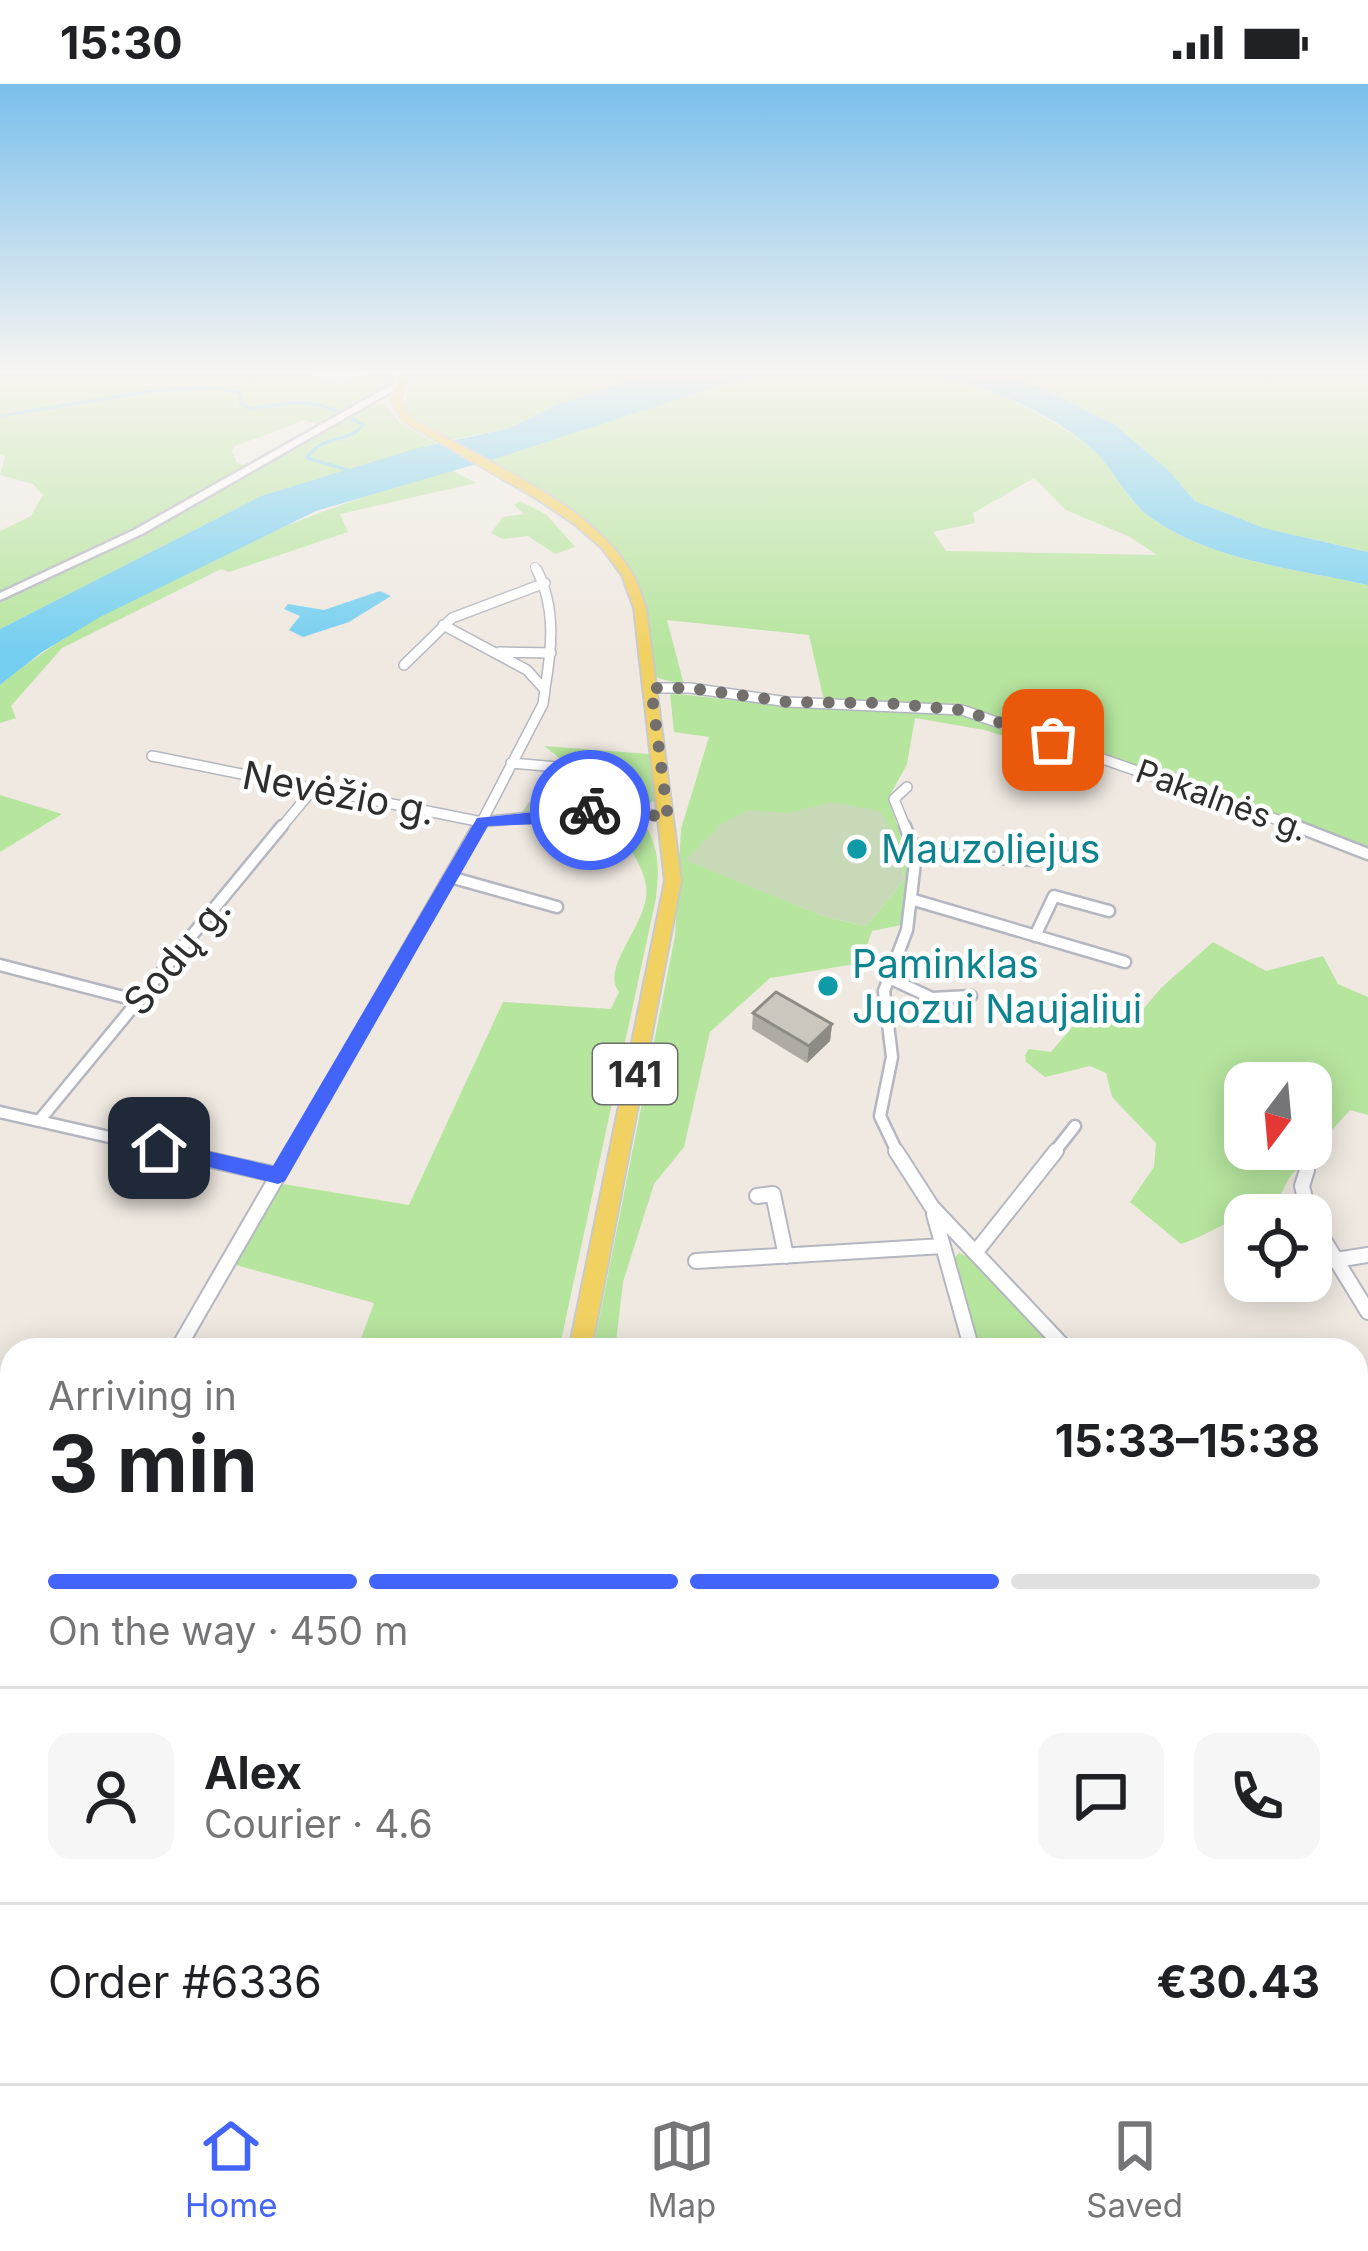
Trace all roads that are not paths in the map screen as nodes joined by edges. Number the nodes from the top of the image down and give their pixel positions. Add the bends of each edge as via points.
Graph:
1 (259, 463) edge
2 (478, 463) edge
3 (535, 567) dead end
4 (545, 583) junction
5 (0, 597) edge
6 (443, 625) junction
7 (495, 652) junction
8 (551, 653) junction
9 (404, 665) dead end
10 (651, 688) junction
11 (544, 690) junction
12 (152, 756) dead end
13 (512, 763) junction
14 (907, 787) dead end
15 (314, 788) junction
16 (612, 808) junction
17 (668, 818) junction
18 (482, 822) junction
19 (916, 854) junction
20 (1368, 854) edge
21 (1070, 856) dead end
22 (450, 878) junction
23 (914, 900) junction
24 (557, 907) dead end
25 (1109, 911) dead end
26 (1035, 936) junction
27 (1125, 962) dead end
28 (0, 965) edge
29 (886, 977) junction
30 (970, 996) dead end
31 (139, 1001) junction
32 (0, 1112) edge
33 (40, 1120) junction
34 (1075, 1126) dead end
35 (1307, 1171) dead end
36 (278, 1175) junction
37 (1304, 1194) edge
38 (757, 1196) dead end
39 (932, 1207) junction
40 (943, 1246) junction
41 (975, 1252) junction
42 (1332, 1253) edge
43 (1368, 1255) edge
44 (786, 1256) junction
45 (1336, 1260) junction
46 (696, 1261) dead end
47 (1368, 1312) edge
48 (184, 1338) edge
49 (582, 1338) edge
50 (969, 1338) edge
51 (1056, 1338) edge

1 - 5 main road
2 - 10 main road, 141 via 583,525 620,561 638,596
3 - 4 street
4 - 6 street
4 - 8 street
6 - 7 street
6 - 9 street
7 - 8 street
7 - 11 street
8 - 11 street
10 - 17 main road, 141
10 - 20 street, Pakalnės g. via 962,710
11 - 13 street
12 - 15 street, Nevėžio g.
13 - 16 street via 558,767
13 - 18 street
14 - 19 street via 893,799
15 - 18 street, Nevėžio g.
15 - 31 street, Sodų g.
16 - 17 street, Nevėžio g.
16 - 18 street, Nevėžio g.
17 - 49 main road, 141 via 670,897
18 - 22 street
19 - 21 street
19 - 23 street
22 - 24 street
22 - 36 street
23 - 26 street
23 - 29 street
25 - 26 street via 1054,896
26 - 27 street
28 - 31 street
29 - 30 street via 932,998
29 - 39 street via 892,1057 880,1116
31 - 33 street, Sodų g.
32 - 33 street
33 - 36 street
34 - 41 street
35 - 37 street
36 - 48 street
38 - 44 street via 773,1194
39 - 40 street
39 - 41 street
40 - 44 street
40 - 50 street
41 - 51 street
42 - 45 street
43 - 45 street
44 - 46 street
45 - 47 street

